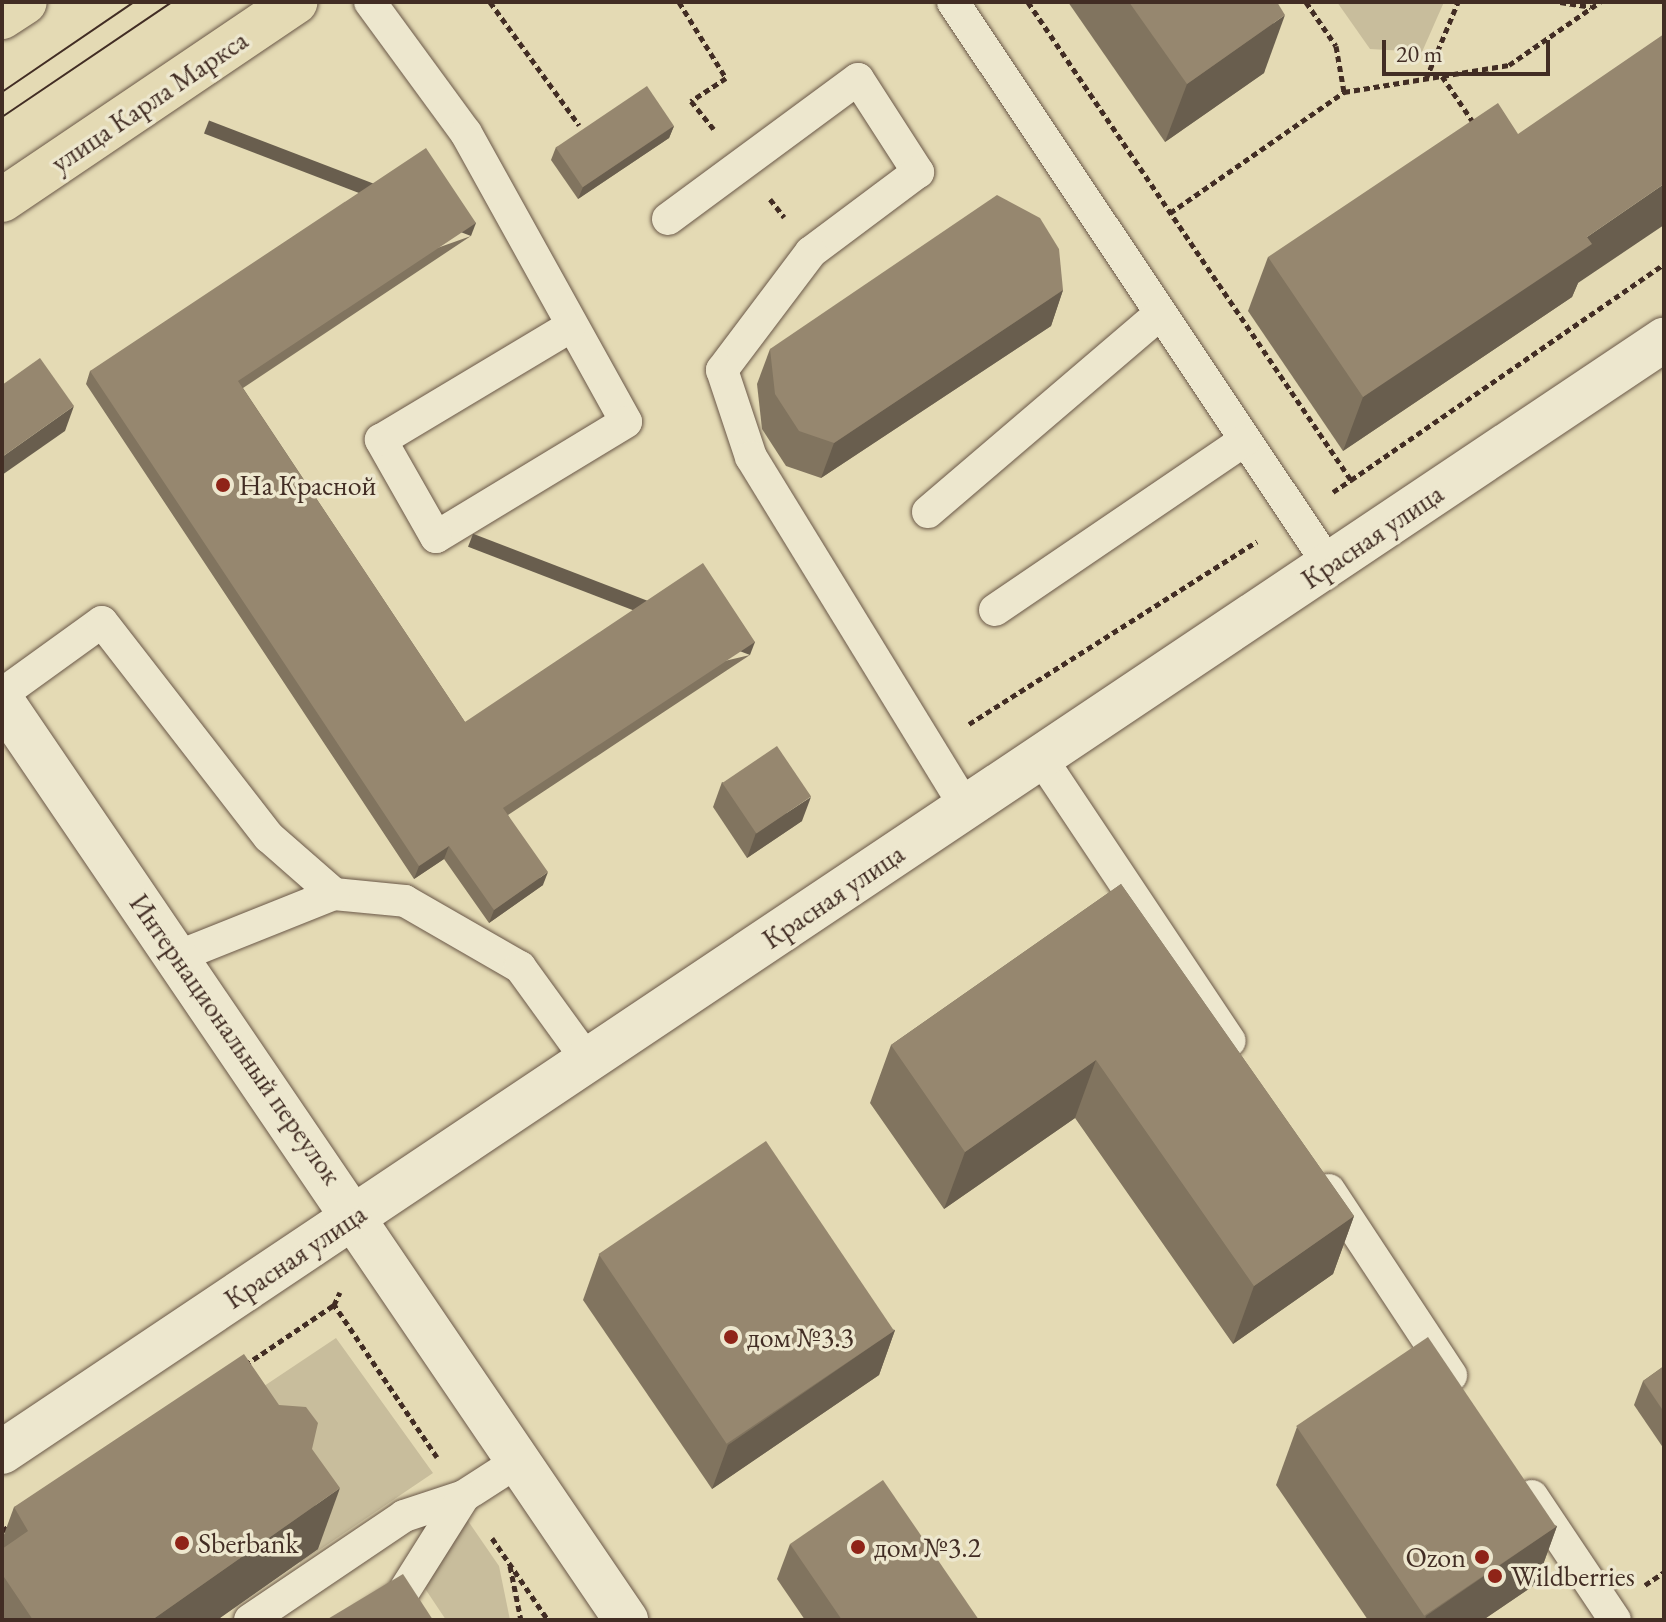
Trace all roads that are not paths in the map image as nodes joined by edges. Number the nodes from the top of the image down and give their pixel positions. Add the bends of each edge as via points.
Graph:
1 (25, 2) edge
2 (296, 2) edge
3 (370, 2) edge
4 (953, 2) edge
5 (2, 17) edge
6 (2, 200) edge
7 (668, 219) dead end
8 (1161, 313) junction
9 (570, 327) junction
10 (1664, 340) edge
11 (1245, 440) junction
12 (928, 512) dead end
13 (1329, 565) junction
14 (995, 610) dead end
15 (2, 694) edge
16 (2, 701) edge
17 (1041, 758) junction
18 (966, 808) junction
19 (334, 894) junction
20 (179, 956) junction
21 (588, 1061) junction
22 (1248, 1069) edge
23 (1310, 1162) edge
24 (357, 1215) junction
25 (1468, 1399) edge
26 (2, 1452) edge
27 (520, 1460) junction
28 (1512, 1465) edge
29 (464, 1496) junction
30 (250, 1620) edge
31 (365, 1620) edge
32 (626, 1620) edge
33 (1615, 1620) edge

1 - 5 main road
2 - 6 main road, улица Карла Маркса
3 - 9 lane via 466,133
4 - 8 lane
7 - 18 lane via 858,79 918,172 811,252 722,370 751,457
8 - 11 lane
8 - 12 lane
9 - 9 lane via 381,440 436,537 626,422
10 - 13 street, Красная улица
11 - 13 lane
11 - 14 lane
13 - 17 street, Красная улица
15 - 19 lane via 102,622 269,837
16 - 20 street, Интернациональный переулок
17 - 18 street, Красная улица
17 - 22 lane
18 - 21 street, Красная улица
19 - 20 lane
19 - 21 lane via 405,901 520,967
20 - 24 street, Интернациональный переулок
21 - 24 street, Красная улица
23 - 25 lane
24 - 26 street, Красная улица
24 - 27 street, Интернациональный переулок
27 - 29 lane
27 - 32 street, Интернациональный переулок
28 - 33 lane
29 - 30 lane via 404,1516
29 - 31 lane via 401,1596

